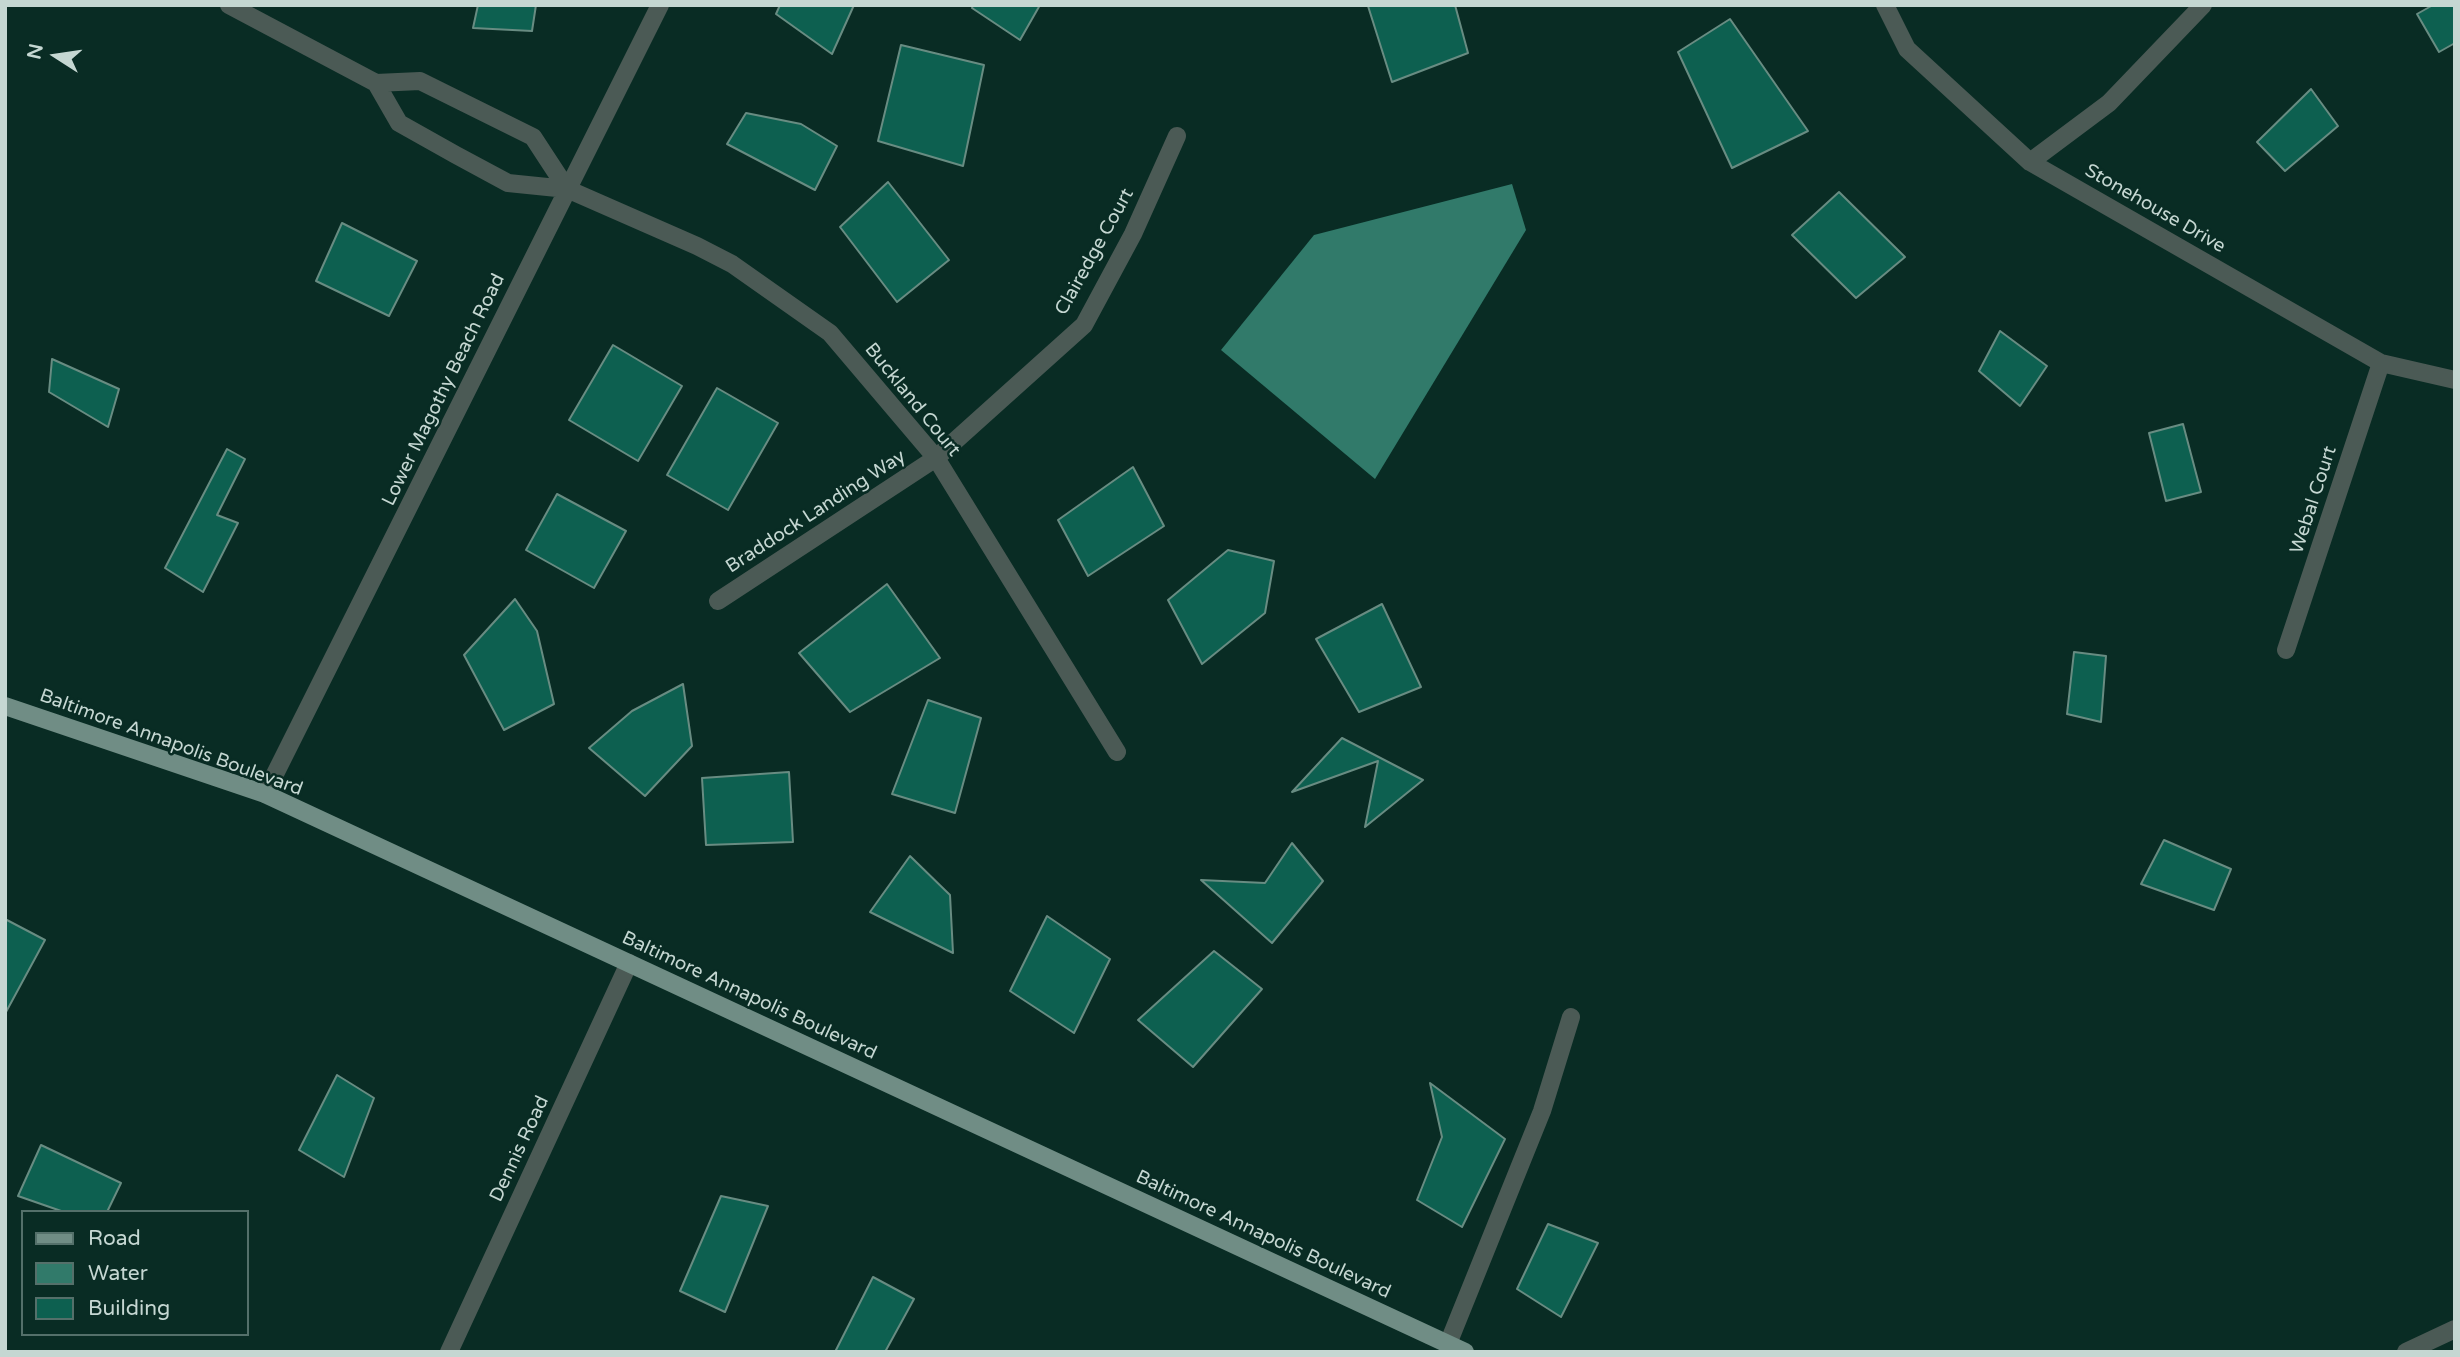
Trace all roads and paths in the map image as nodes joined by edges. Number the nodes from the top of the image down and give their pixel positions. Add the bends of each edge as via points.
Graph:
1 (229, 5) edge
2 (660, 5) edge
3 (1885, 5) edge
4 (2203, 5) edge
5 (376, 83) junction
6 (1177, 136) dead end
7 (2030, 162) junction
8 (567, 189) junction
9 (2381, 363) junction
10 (2455, 380) edge
11 (936, 458) junction
12 (718, 601) dead end
13 (2287, 650) dead end
14 (5, 706) edge
15 (1117, 752) dead end
16 (265, 794) junction
17 (629, 964) junction
18 (1571, 1017) dead end
19 (2455, 1329) edge
20 (1448, 1344) junction
21 (449, 1352) edge
22 (1465, 1352) edge
23 (2406, 1352) edge

1 - 5 street
2 - 8 street, Lower Magothy Beach Road
3 - 7 street, Stonehouse Drive via 1907,49
4 - 7 street via 2109,103
5 - 8 street via 399,123 456,155 508,183
5 - 8 street via 420,81 533,137
6 - 11 street, Clairedge Court via 1084,325
7 - 9 street, Stonehouse Drive
8 - 11 street, Buckland Court via 732,264 830,333
8 - 16 street, Lower Magothy Beach Road
9 - 10 street, Stonehouse Drive
9 - 13 street, Webal Court
11 - 12 street, Braddock Landing Way
11 - 15 street, Buckland Court
14 - 16 main road, Baltimore Annapolis Boulevard
16 - 17 main road, Baltimore Annapolis Boulevard
17 - 20 main road, Baltimore Annapolis Boulevard
17 - 21 street, Dennis Road
18 - 20 street via 1542,1111
19 - 23 street
20 - 22 main road, Baltimore Annapolis Boulevard

